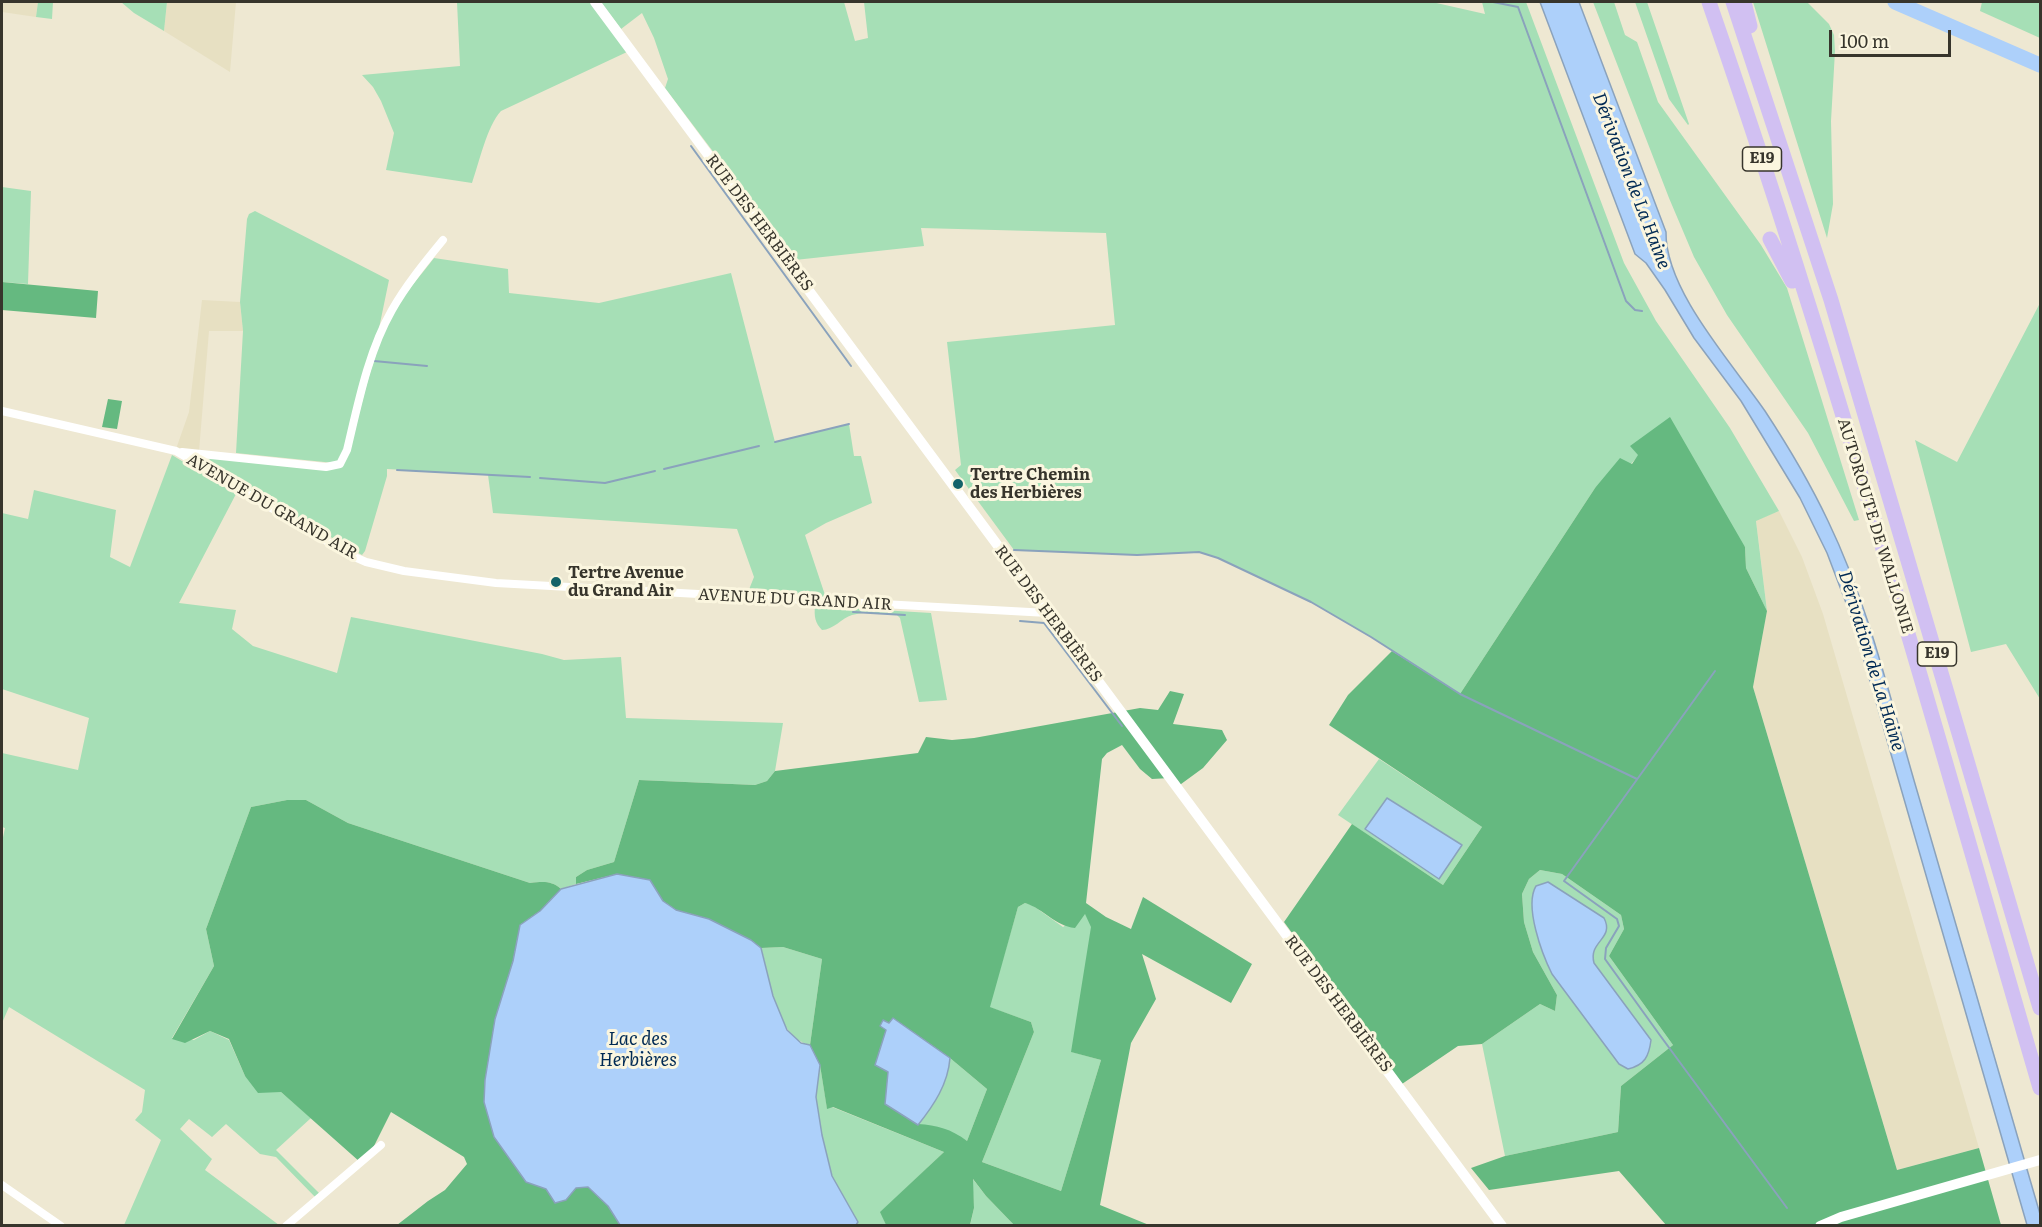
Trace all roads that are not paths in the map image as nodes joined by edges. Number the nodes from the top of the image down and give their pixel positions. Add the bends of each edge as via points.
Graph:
1 (596, 2) edge
2 (1709, 2) edge
3 (1732, 2) edge
4 (1744, 2) edge
5 (1758, 77) junction
6 (1770, 239) dead end
7 (443, 240) dead end
8 (1811, 318) junction
9 (2, 411) edge
10 (176, 451) junction
11 (1048, 613) junction
12 (2040, 1008) edge
13 (2040, 1088) edge
14 (381, 1145) dead end
15 (2040, 1160) edge
16 (2, 1185) edge
17 (61, 1226) edge
18 (286, 1226) edge
19 (1502, 1226) edge
20 (1820, 1226) edge

1 - 11 street, RUE DES HERBIÈRES
2 - 8 highway, AUTOROUTE DE WALLONIE / E19
3 - 5 highway, AUTOROUTE DE WALLONIE / E19
4 - 5 highway
5 - 12 highway, AUTOROUTE DE WALLONIE / E19 via 1831,300
6 - 8 highway
7 - 10 street via 400,297 383,328 340,464 326,467
8 - 13 highway, AUTOROUTE DE WALLONIE / E19
9 - 10 street, AVENUE DU GRAND AIR
10 - 11 street, AVENUE DU GRAND AIR via 350,555 404,571 507,584
11 - 19 street, RUE DES HERBIÈRES
14 - 18 street
15 - 20 street
16 - 17 street

